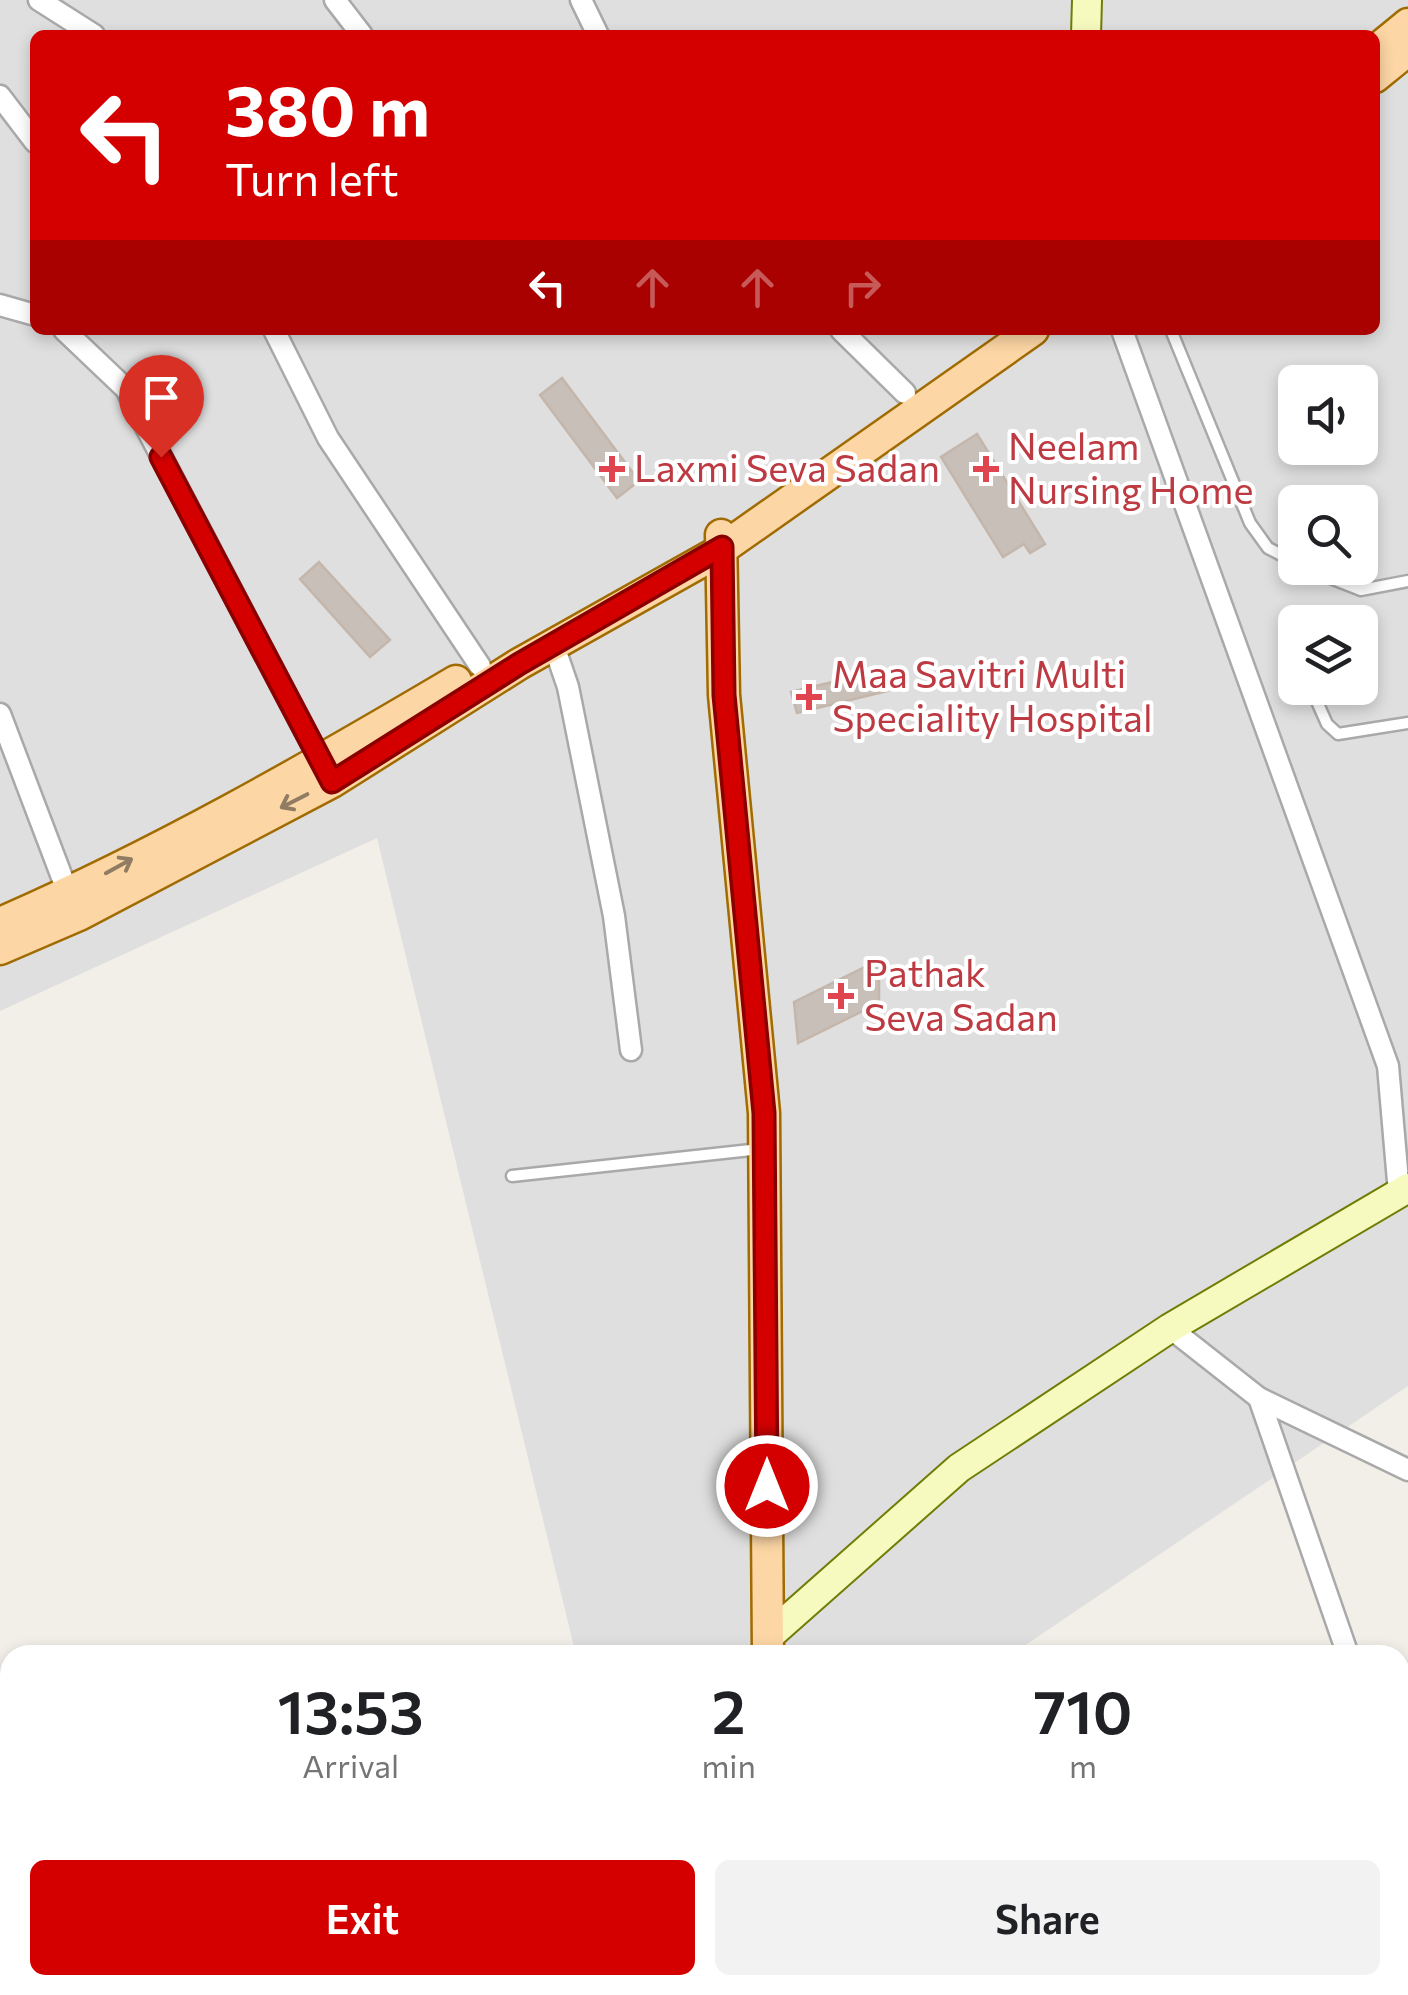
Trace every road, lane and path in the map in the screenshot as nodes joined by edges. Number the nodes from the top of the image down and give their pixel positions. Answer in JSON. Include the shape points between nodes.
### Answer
{"nodes":[{"id":1,"x":38,"y":0,"type":"edge"},
{"id":2,"x":335,"y":0,"type":"edge"},
{"id":3,"x":581,"y":0,"type":"edge"},
{"id":4,"x":1087,"y":0,"type":"edge"},
{"id":5,"x":1408,"y":24,"type":"edge"},
{"id":6,"x":86,"y":30,"type":"edge"},
{"id":7,"x":358,"y":30,"type":"edge"},
{"id":8,"x":596,"y":30,"type":"edge"},
{"id":9,"x":1086,"y":30,"type":"edge"},
{"id":10,"x":1380,"y":47,"type":"edge"},
{"id":11,"x":1408,"y":50,"type":"edge"},
{"id":12,"x":1380,"y":73,"type":"edge"},
{"id":13,"x":0,"y":96,"type":"edge"},
{"id":14,"x":30,"y":135,"type":"edge"},
{"id":15,"x":0,"y":305,"type":"edge"},
{"id":16,"x":30,"y":314,"type":"edge"},
{"id":17,"x":69,"y":335,"type":"edge"},
{"id":18,"x":276,"y":335,"type":"edge"},
{"id":19,"x":846,"y":335,"type":"edge"},
{"id":20,"x":990,"y":335,"type":"edge"},
{"id":21,"x":1025,"y":335,"type":"edge"},
{"id":22,"x":1124,"y":335,"type":"edge"},
{"id":23,"x":1173,"y":335,"type":"edge"},
{"id":24,"x":905,"y":392,"type":"junction"},
{"id":25,"x":722,"y":537,"type":"junction"},
{"id":26,"x":1278,"y":553,"type":"edge"},
{"id":27,"x":1408,"y":581,"type":"edge"},
{"id":28,"x":1348,"y":585,"type":"edge"},
{"id":29,"x":554,"y":646,"type":"junction"},
{"id":30,"x":480,"y":666,"type":"junction"},
{"id":31,"x":1318,"y":705,"type":"edge"},
{"id":32,"x":0,"y":714,"type":"edge"},
{"id":33,"x":413,"y":719,"type":"junction"},
{"id":34,"x":1408,"y":722,"type":"edge"},
{"id":35,"x":326,"y":771,"type":"junction"},
{"id":36,"x":68,"y":894,"type":"junction"},
{"id":37,"x":0,"y":923,"type":"edge"},
{"id":38,"x":0,"y":949,"type":"edge"},
{"id":39,"x":631,"y":1050,"type":"dead end"},
{"id":40,"x":764,"y":1149,"type":"junction"},
{"id":41,"x":512,"y":1176,"type":"dead end"},
{"id":42,"x":1404,"y":1191,"type":"edge"},
{"id":43,"x":1170,"y":1328,"type":"junction"},
{"id":44,"x":1258,"y":1398,"type":"junction"},
{"id":45,"x":1408,"y":1470,"type":"edge"},
{"id":46,"x":768,"y":1645,"type":"edge"},
{"id":47,"x":769,"y":1645,"type":"edge"},
{"id":48,"x":1344,"y":1645,"type":"edge"}],
"edges":[{"from":1,"to":6,"type":"street"},
{"from":2,"to":7,"type":"street"},
{"from":3,"to":8,"type":"street"},
{"from":4,"to":9,"type":"street"},
{"from":5,"to":10,"type":"main road"},
{"from":11,"to":12,"type":"main road"},
{"from":13,"to":14,"type":"street"},
{"from":15,"to":16,"type":"street"},
{"from":17,"to":35,"type":"street","via":[[126,390]]},
{"from":18,"to":30,"type":"street","via":[[328,438]]},
{"from":19,"to":24,"type":"street"},
{"from":20,"to":24,"type":"main road"},
{"from":21,"to":25,"type":"main road"},
{"from":22,"to":42,"type":"street","via":[[1388,1066]]},
{"from":23,"to":26,"type":"lane","via":[[1250,523]]},
{"from":24,"to":25,"type":"main road"},
{"from":25,"to":29,"type":"main road"},
{"from":25,"to":30,"type":"main road"},
{"from":25,"to":40,"type":"main road","via":[[724,695]]},
{"from":27,"to":28,"type":"lane","via":[[1361,590]]},
{"from":29,"to":33,"type":"main road"},
{"from":29,"to":39,"type":"street","via":[[614,916]]},
{"from":30,"to":33,"type":"main road"},
{"from":31,"to":34,"type":"lane","via":[[1338,734]]},
{"from":32,"to":36,"type":"street"},
{"from":33,"to":35,"type":"main road"},
{"from":36,"to":35,"type":"main road","one_way":true},
{"from":35,"to":38,"type":"main road","one_way":true,"via":[[78,914]]},
{"from":36,"to":37,"type":"main road"},
{"from":40,"to":41,"type":"lane"},
{"from":40,"to":46,"type":"main road"},
{"from":42,"to":43,"type":"street"},
{"from":43,"to":44,"type":"street"},
{"from":43,"to":47,"type":"street","via":[[958,1468]]},
{"from":44,"to":45,"type":"street"},
{"from":44,"to":48,"type":"street"}]}
